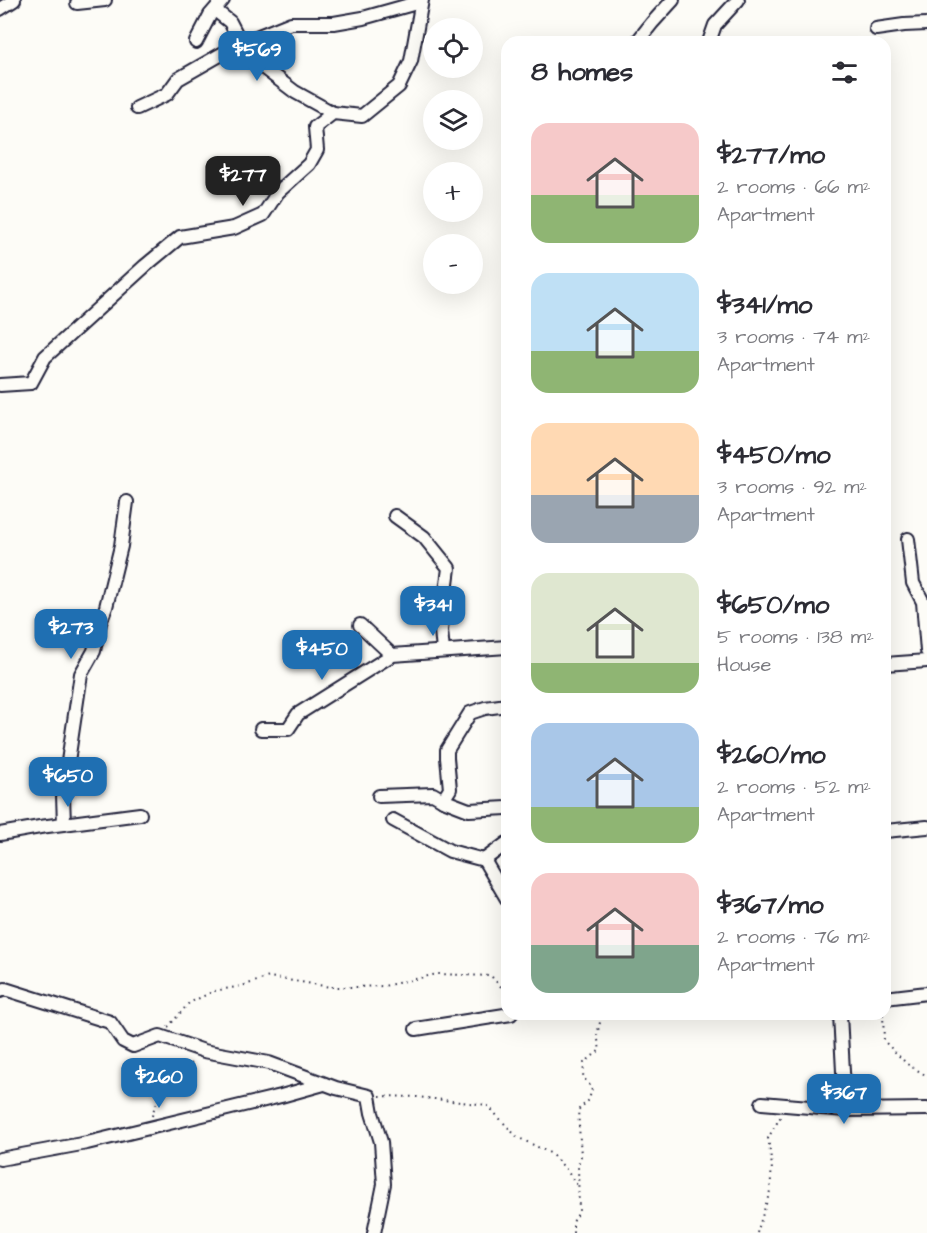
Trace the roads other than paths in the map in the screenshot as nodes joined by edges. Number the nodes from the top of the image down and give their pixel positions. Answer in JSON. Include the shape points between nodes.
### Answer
{"nodes":[{"id":1,"x":14,"y":0,"type":"edge"},
{"id":2,"x":105,"y":0,"type":"edge"},
{"id":3,"x":673,"y":0,"type":"edge"},
{"id":4,"x":738,"y":0,"type":"edge"},
{"id":5,"x":421,"y":1,"type":"edge"},
{"id":6,"x":77,"y":3,"type":"dead end"},
{"id":7,"x":219,"y":5,"type":"edge"},
{"id":8,"x":0,"y":9,"type":"edge"},
{"id":9,"x":927,"y":24,"type":"edge"},
{"id":10,"x":876,"y":29,"type":"dead end"},
{"id":11,"x":642,"y":36,"type":"edge"},
{"id":12,"x":711,"y":36,"type":"edge"},
{"id":13,"x":195,"y":42,"type":"dead end"},
{"id":14,"x":241,"y":43,"type":"junction"},
{"id":15,"x":137,"y":108,"type":"dead end"},
{"id":16,"x":333,"y":113,"type":"junction"},
{"id":17,"x":0,"y":385,"type":"edge"},
{"id":18,"x":127,"y":502,"type":"dead end"},
{"id":19,"x":395,"y":516,"type":"dead end"},
{"id":20,"x":908,"y":539,"type":"dead end"},
{"id":21,"x":360,"y":625,"type":"dead end"},
{"id":22,"x":501,"y":647,"type":"edge"},
{"id":23,"x":443,"y":651,"type":"junction"},
{"id":24,"x":927,"y":651,"type":"edge"},
{"id":25,"x":392,"y":655,"type":"junction"},
{"id":26,"x":927,"y":661,"type":"edge"},
{"id":27,"x":891,"y":664,"type":"edge"},
{"id":28,"x":501,"y":706,"type":"edge"},
{"id":29,"x":261,"y":729,"type":"dead end"},
{"id":30,"x":379,"y":796,"type":"dead end"},
{"id":31,"x":443,"y":800,"type":"junction"},
{"id":32,"x":501,"y":808,"type":"edge"},
{"id":33,"x":141,"y":814,"type":"dead end"},
{"id":34,"x":393,"y":820,"type":"dead end"},
{"id":35,"x":64,"y":824,"type":"junction"},
{"id":36,"x":927,"y":827,"type":"edge"},
{"id":37,"x":891,"y":830,"type":"edge"},
{"id":38,"x":0,"y":834,"type":"edge"},
{"id":39,"x":501,"y":847,"type":"edge"},
{"id":40,"x":484,"y":860,"type":"junction"},
{"id":41,"x":501,"y":889,"type":"edge"},
{"id":42,"x":0,"y":991,"type":"edge"},
{"id":43,"x":927,"y":993,"type":"edge"},
{"id":44,"x":891,"y":997,"type":"edge"},
{"id":45,"x":501,"y":1016,"type":"edge"},
{"id":46,"x":840,"y":1020,"type":"edge"},
{"id":47,"x":416,"y":1029,"type":"dead end"},
{"id":48,"x":324,"y":1084,"type":"junction"},
{"id":49,"x":762,"y":1103,"type":"dead end"},
{"id":50,"x":927,"y":1109,"type":"edge"},
{"id":51,"x":845,"y":1110,"type":"junction"},
{"id":52,"x":0,"y":1159,"type":"edge"},
{"id":53,"x":374,"y":1233,"type":"edge"}],
"edges":[{"from":1,"to":8,"type":"street"},
{"from":2,"to":6,"type":"street"},
{"from":3,"to":11,"type":"street"},
{"from":4,"to":12,"type":"street","via":[[715,25]]},
{"from":5,"to":14,"type":"street","via":[[363,18],[291,24]]},
{"from":5,"to":16,"type":"street","via":[[411,61],[399,86],[362,116]]},
{"from":7,"to":13,"type":"street"},
{"from":7,"to":14,"type":"street"},
{"from":9,"to":10,"type":"street"},
{"from":14,"to":15,"type":"street","via":[[178,80],[167,94]]},
{"from":14,"to":16,"type":"street","via":[[253,60],[295,92]]},
{"from":16,"to":17,"type":"street","via":[[315,127],[317,150],[309,164],[278,192],[262,215],[234,228],[180,237],[45,357],[31,383]]},
{"from":18,"to":35,"type":"street","via":[[106,607],[94,651],[81,674],[63,795]]},
{"from":19,"to":23,"type":"street","via":[[424,537],[449,568],[441,630]]},
{"from":20,"to":24,"type":"street","via":[[913,583],[923,602]]},
{"from":21,"to":25,"type":"street"},
{"from":22,"to":23,"type":"street"},
{"from":23,"to":25,"type":"street"},
{"from":25,"to":29,"type":"street","via":[[298,714],[288,729]]},
{"from":26,"to":27,"type":"street"},
{"from":28,"to":31,"type":"street","via":[[470,713],[447,750],[450,789]]},
{"from":30,"to":31,"type":"street","via":[[433,794]]},
{"from":31,"to":32,"type":"street","via":[[469,810]]},
{"from":33,"to":35,"type":"street"},
{"from":34,"to":40,"type":"street","via":[[450,851]]},
{"from":35,"to":38,"type":"street"},
{"from":36,"to":37,"type":"street"},
{"from":39,"to":40,"type":"street"},
{"from":40,"to":41,"type":"street"},
{"from":42,"to":48,"type":"street","via":[[5,989],[110,1022],[123,1041],[133,1046],[160,1036],[204,1051],[269,1063]]},
{"from":43,"to":44,"type":"street"},
{"from":45,"to":47,"type":"street"},
{"from":46,"to":51,"type":"street"},
{"from":48,"to":52,"type":"street","via":[[87,1143]]},
{"from":48,"to":53,"type":"street","via":[[369,1096],[381,1142],[384,1184]]},
{"from":49,"to":51,"type":"street"},
{"from":50,"to":51,"type":"street"}]}
